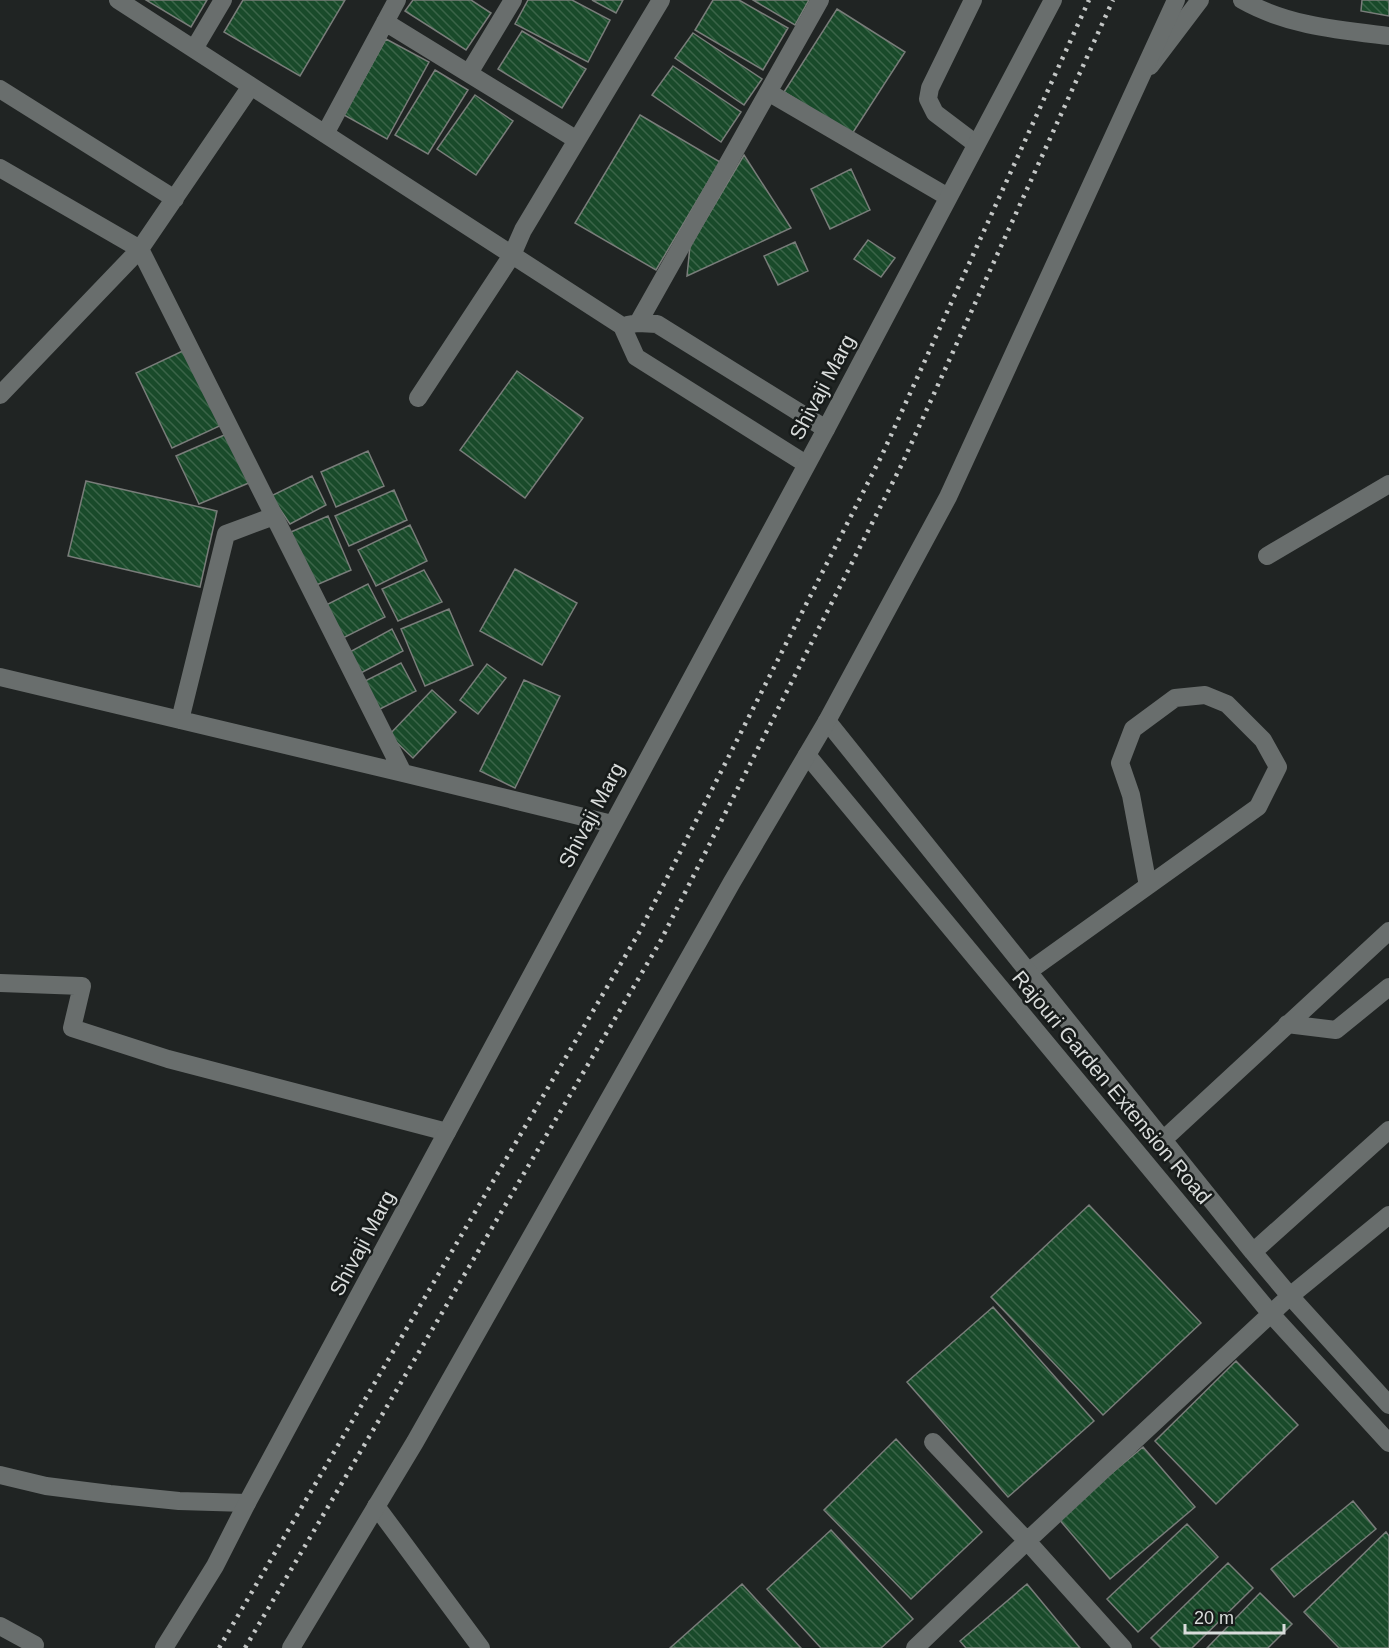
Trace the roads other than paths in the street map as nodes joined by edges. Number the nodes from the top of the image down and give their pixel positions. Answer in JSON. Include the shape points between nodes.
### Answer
{"nodes":[{"id":1,"x":118,"y":0,"type":"edge"},
{"id":2,"x":223,"y":0,"type":"edge"},
{"id":3,"x":397,"y":0,"type":"edge"},
{"id":4,"x":513,"y":0,"type":"edge"},
{"id":5,"x":661,"y":0,"type":"edge"},
{"id":6,"x":820,"y":0,"type":"edge"},
{"id":7,"x":973,"y":0,"type":"edge"},
{"id":8,"x":1053,"y":0,"type":"edge"},
{"id":9,"x":1176,"y":0,"type":"edge"},
{"id":10,"x":1200,"y":0,"type":"edge"},
{"id":11,"x":1242,"y":0,"type":"edge"},
{"id":12,"x":385,"y":22,"type":"junction"},
{"id":13,"x":1389,"y":36,"type":"edge"},
{"id":14,"x":194,"y":49,"type":"junction"},
{"id":15,"x":469,"y":73,"type":"junction"},
{"id":16,"x":1140,"y":80,"type":"junction"},
{"id":17,"x":251,"y":86,"type":"junction"},
{"id":18,"x":0,"y":89,"type":"edge"},
{"id":19,"x":768,"y":92,"type":"junction"},
{"id":20,"x":325,"y":134,"type":"junction"},
{"id":21,"x":577,"y":140,"type":"junction"},
{"id":22,"x":976,"y":144,"type":"junction"},
{"id":23,"x":0,"y":168,"type":"edge"},
{"id":24,"x":948,"y":197,"type":"junction"},
{"id":25,"x":175,"y":199,"type":"junction"},
{"id":26,"x":140,"y":249,"type":"junction"},
{"id":27,"x":512,"y":255,"type":"junction"},
{"id":28,"x":630,"y":325,"type":"junction"},
{"id":29,"x":0,"y":395,"type":"edge"},
{"id":30,"x":418,"y":398,"type":"dead end"},
{"id":31,"x":826,"y":429,"type":"junction"},
{"id":32,"x":806,"y":464,"type":"junction"},
{"id":33,"x":1389,"y":484,"type":"edge"},
{"id":34,"x":274,"y":516,"type":"junction"},
{"id":35,"x":1267,"y":556,"type":"dead end"},
{"id":36,"x":0,"y":677,"type":"edge"},
{"id":37,"x":180,"y":720,"type":"junction"},
{"id":38,"x":827,"y":721,"type":"junction"},
{"id":39,"x":807,"y":755,"type":"junction"},
{"id":40,"x":403,"y":772,"type":"junction"},
{"id":41,"x":612,"y":824,"type":"junction"},
{"id":42,"x":1148,"y":886,"type":"junction"},
{"id":43,"x":1389,"y":931,"type":"edge"},
{"id":44,"x":1029,"y":971,"type":"junction"},
{"id":45,"x":0,"y":983,"type":"edge"},
{"id":46,"x":1389,"y":987,"type":"edge"},
{"id":47,"x":1287,"y":1024,"type":"junction"},
{"id":48,"x":1389,"y":1130,"type":"edge"},
{"id":49,"x":447,"y":1132,"type":"junction"},
{"id":50,"x":1163,"y":1140,"type":"junction"},
{"id":51,"x":1389,"y":1215,"type":"edge"},
{"id":52,"x":1253,"y":1252,"type":"junction"},
{"id":53,"x":1290,"y":1296,"type":"junction"},
{"id":54,"x":1272,"y":1314,"type":"junction"},
{"id":55,"x":1389,"y":1405,"type":"edge"},
{"id":56,"x":933,"y":1442,"type":"dead end"},
{"id":57,"x":1389,"y":1443,"type":"edge"},
{"id":58,"x":0,"y":1475,"type":"edge"},
{"id":59,"x":247,"y":1503,"type":"junction"},
{"id":60,"x":376,"y":1506,"type":"junction"},
{"id":61,"x":1027,"y":1541,"type":"junction"},
{"id":62,"x":0,"y":1626,"type":"edge"},
{"id":63,"x":35,"y":1645,"type":"dead end"},
{"id":64,"x":164,"y":1648,"type":"edge"},
{"id":65,"x":291,"y":1648,"type":"edge"},
{"id":66,"x":481,"y":1648,"type":"edge"},
{"id":67,"x":915,"y":1648,"type":"edge"},
{"id":68,"x":1123,"y":1648,"type":"edge"}],
"edges":[{"from":1,"to":14,"type":"street"},
{"from":2,"to":14,"type":"street"},
{"from":3,"to":12,"type":"street"},
{"from":4,"to":15,"type":"street"},
{"from":5,"to":21,"type":"street"},
{"from":6,"to":19,"type":"street"},
{"from":7,"to":22,"type":"street","via":[[928,99],[935,113]]},
{"from":8,"to":22,"type":"street","name":"Shivaji Marg"},
{"from":9,"to":16,"type":"street"},
{"from":10,"to":16,"type":"street"},
{"from":11,"to":13,"type":"street","via":[[1312,26]]},
{"from":12,"to":15,"type":"street"},
{"from":12,"to":20,"type":"street"},
{"from":14,"to":17,"type":"street"},
{"from":15,"to":21,"type":"street"},
{"from":16,"to":38,"type":"street","via":[[948,497]]},
{"from":17,"to":20,"type":"street"},
{"from":17,"to":25,"type":"street"},
{"from":18,"to":25,"type":"street"},
{"from":19,"to":24,"type":"street"},
{"from":19,"to":28,"type":"street"},
{"from":20,"to":27,"type":"street"},
{"from":21,"to":27,"type":"street"},
{"from":22,"to":24,"type":"street","name":"Shivaji Marg"},
{"from":23,"to":26,"type":"street"},
{"from":24,"to":31,"type":"street","name":"Shivaji Marg"},
{"from":25,"to":26,"type":"street"},
{"from":26,"to":29,"type":"street"},
{"from":26,"to":34,"type":"street"},
{"from":27,"to":28,"type":"street"},
{"from":27,"to":30,"type":"street"},
{"from":28,"to":31,"type":"street","via":[[657,324]]},
{"from":28,"to":32,"type":"street","via":[[636,357]]},
{"from":31,"to":32,"type":"street","name":"Shivaji Marg"},
{"from":32,"to":41,"type":"street","name":"Shivaji Marg"},
{"from":33,"to":35,"type":"street"},
{"from":34,"to":37,"type":"street","via":[[226,534]]},
{"from":34,"to":40,"type":"street"},
{"from":36,"to":37,"type":"street"},
{"from":37,"to":40,"type":"street"},
{"from":38,"to":39,"type":"street"},
{"from":38,"to":44,"type":"street","name":"Rajouri Garden Extension Road"},
{"from":39,"to":54,"type":"street","name":"Rajouri Garden Extension Road"},
{"from":39,"to":60,"type":"street"},
{"from":40,"to":41,"type":"street"},
{"from":41,"to":49,"type":"street","name":"Shivaji Marg"},
{"from":42,"to":42,"type":"street","via":[[1258,807],[1278,767],[1263,740],[1227,704],[1205,695],[1175,698],[1132,729],[1120,763],[1131,795]]},
{"from":42,"to":44,"type":"street"},
{"from":43,"to":47,"type":"street"},
{"from":44,"to":50,"type":"street","name":"Rajouri Garden Extension Road"},
{"from":45,"to":49,"type":"street","via":[[82,986],[72,1028],[168,1059]]},
{"from":46,"to":47,"type":"street","via":[[1336,1030]]},
{"from":47,"to":50,"type":"street"},
{"from":48,"to":52,"type":"street"},
{"from":49,"to":59,"type":"street","name":"Shivaji Marg"},
{"from":50,"to":52,"type":"street","name":"Rajouri Garden Extension Road"},
{"from":51,"to":53,"type":"street"},
{"from":52,"to":53,"type":"street","name":"Rajouri Garden Extension Road"},
{"from":53,"to":54,"type":"street"},
{"from":53,"to":55,"type":"street","name":"Rajouri Garden Extension Road"},
{"from":54,"to":57,"type":"street","name":"Rajouri Garden Extension Road"},
{"from":54,"to":61,"type":"street"},
{"from":56,"to":61,"type":"street"},
{"from":58,"to":59,"type":"street","via":[[46,1486],[110,1494]]},
{"from":59,"to":64,"type":"street","name":"Shivaji Marg","via":[[215,1566]]},
{"from":60,"to":65,"type":"street"},
{"from":60,"to":66,"type":"street"},
{"from":61,"to":67,"type":"street"},
{"from":61,"to":68,"type":"street"},
{"from":62,"to":63,"type":"street"}]}
